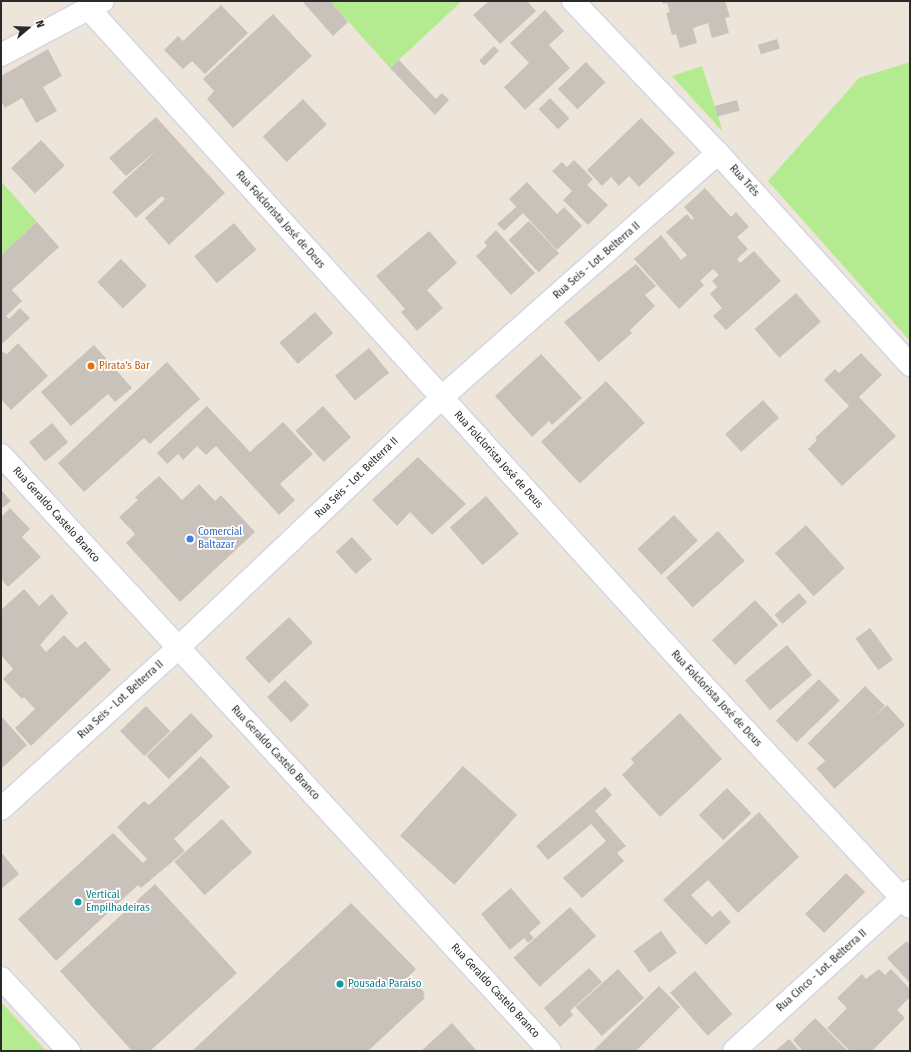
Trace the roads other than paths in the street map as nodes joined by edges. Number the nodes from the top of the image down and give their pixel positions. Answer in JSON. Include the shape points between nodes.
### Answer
{"nodes":[{"id":1,"x":573,"y":1,"type":"edge"},
{"id":2,"x":96,"y":5,"type":"edge"},
{"id":3,"x":1,"y":55,"type":"edge"},
{"id":4,"x":718,"y":153,"type":"junction"},
{"id":5,"x":910,"y":365,"type":"edge"},
{"id":6,"x":441,"y":398,"type":"junction"},
{"id":7,"x":1,"y":455,"type":"edge"},
{"id":8,"x":178,"y":648,"type":"junction"},
{"id":9,"x":1,"y":809,"type":"edge"},
{"id":10,"x":907,"y":899,"type":"edge"},
{"id":11,"x":1,"y":978,"type":"edge"},
{"id":12,"x":69,"y":1051,"type":"edge"},
{"id":13,"x":550,"y":1051,"type":"edge"},
{"id":14,"x":734,"y":1051,"type":"edge"}],
"edges":[{"from":1,"to":4,"type":"street","name":"Rua Três"},
{"from":2,"to":3,"type":"street"},
{"from":2,"to":6,"type":"street","name":"Rua Folclorista José de Deus"},
{"from":4,"to":5,"type":"street","name":"Rua Três"},
{"from":4,"to":6,"type":"street","name":"Rua Seis - Lot. Belterra II"},
{"from":6,"to":8,"type":"street","name":"Rua Seis - Lot. Belterra II"},
{"from":6,"to":10,"type":"street","name":"Rua Folclorista José de Deus"},
{"from":7,"to":8,"type":"street","name":"Rua Geraldo Castelo Branco"},
{"from":8,"to":9,"type":"street","name":"Rua Seis - Lot. Belterra II"},
{"from":8,"to":13,"type":"street","name":"Rua Geraldo Castelo Branco"},
{"from":10,"to":14,"type":"street","name":"Rua Cinco - Lot. Belterra II"},
{"from":11,"to":12,"type":"street"}]}
